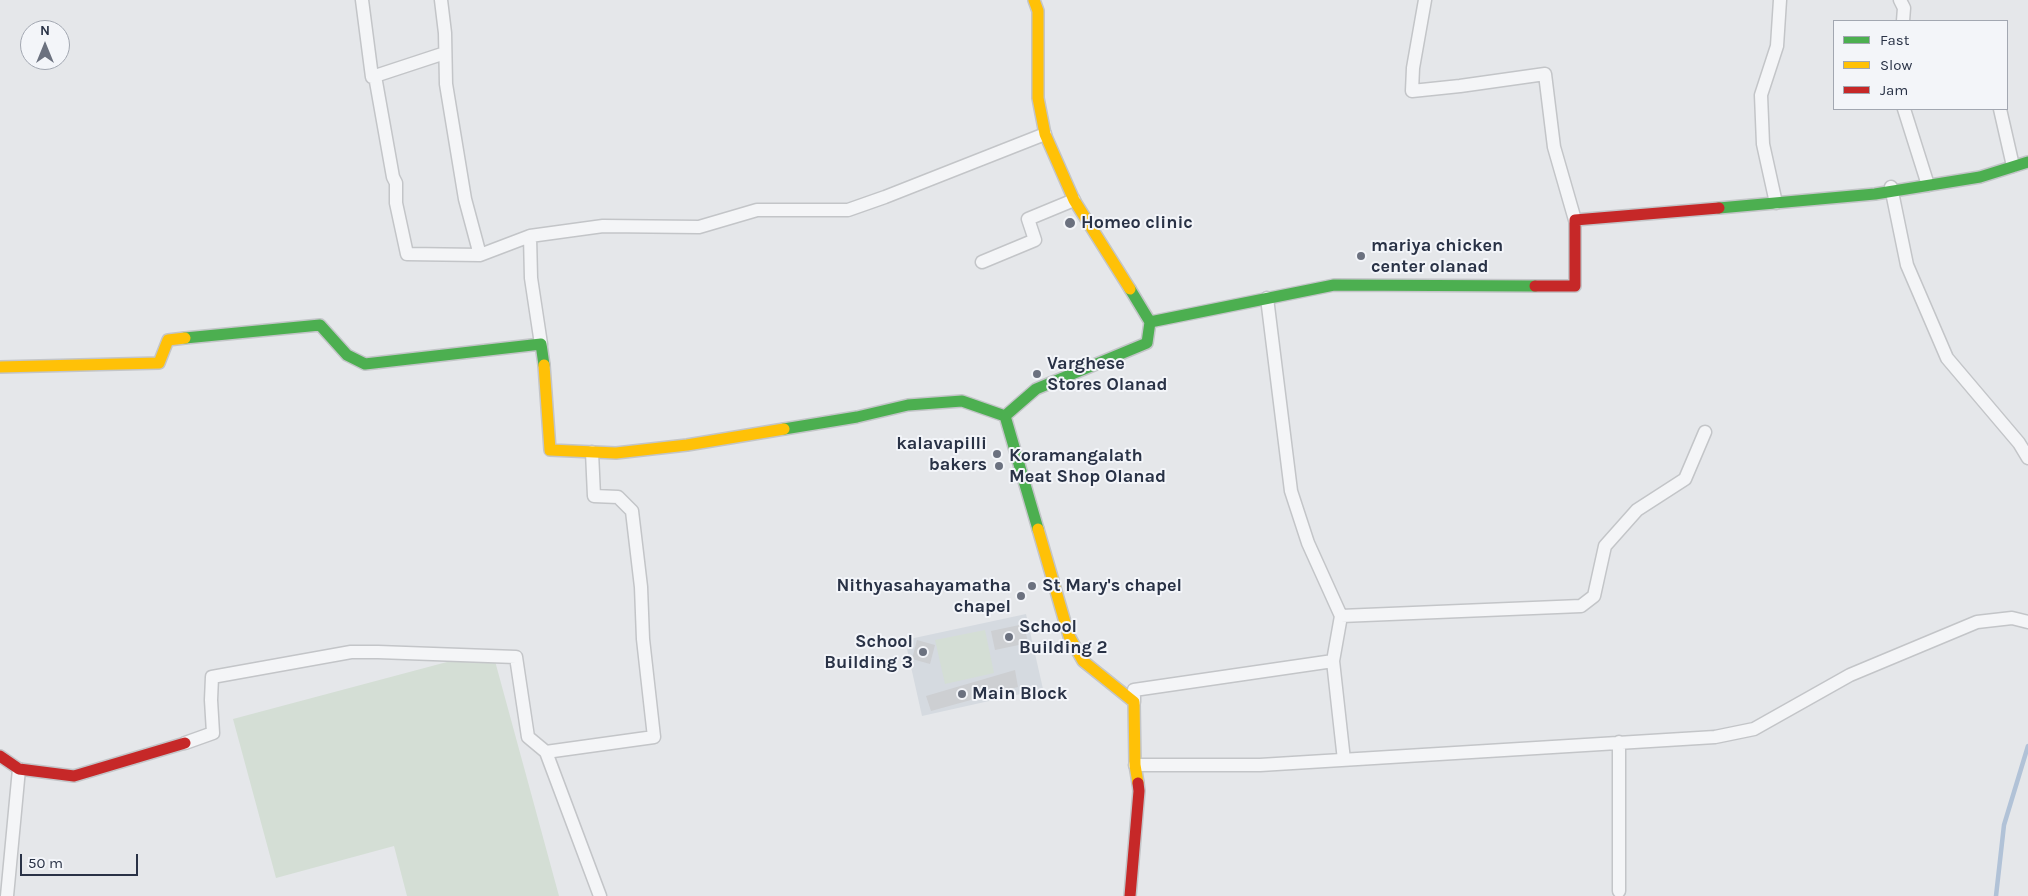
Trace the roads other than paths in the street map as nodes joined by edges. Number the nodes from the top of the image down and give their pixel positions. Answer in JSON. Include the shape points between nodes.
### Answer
{"nodes":[{"id":1,"x":362,"y":0,"type":"edge"},
{"id":2,"x":441,"y":0,"type":"edge"},
{"id":3,"x":1034,"y":0,"type":"edge"},
{"id":4,"x":1426,"y":0,"type":"edge"},
{"id":5,"x":1780,"y":0,"type":"edge"},
{"id":6,"x":1900,"y":0,"type":"edge"},
{"id":7,"x":1904,"y":20,"type":"edge"},
{"id":8,"x":445,"y":53,"type":"junction"},
{"id":9,"x":375,"y":76,"type":"junction"},
{"id":10,"x":1904,"y":110,"type":"edge"},
{"id":11,"x":2000,"y":110,"type":"edge"},
{"id":12,"x":1045,"y":134,"type":"junction"},
{"id":13,"x":2028,"y":162,"type":"edge"},
{"id":14,"x":2013,"y":166,"type":"junction"},
{"id":15,"x":1928,"y":185,"type":"junction"},
{"id":16,"x":1892,"y":189,"type":"junction"},
{"id":17,"x":1074,"y":200,"type":"junction"},
{"id":18,"x":1776,"y":202,"type":"junction"},
{"id":19,"x":1574,"y":220,"type":"junction"},
{"id":20,"x":530,"y":236,"type":"junction"},
{"id":21,"x":480,"y":255,"type":"junction"},
{"id":22,"x":982,"y":262,"type":"dead end"},
{"id":23,"x":1267,"y":298,"type":"junction"},
{"id":24,"x":1150,"y":322,"type":"junction"},
{"id":25,"x":541,"y":344,"type":"junction"},
{"id":26,"x":0,"y":367,"type":"edge"},
{"id":27,"x":1005,"y":416,"type":"junction"},
{"id":28,"x":1705,"y":432,"type":"dead end"},
{"id":29,"x":592,"y":452,"type":"junction"},
{"id":30,"x":2028,"y":458,"type":"edge"},
{"id":31,"x":1341,"y":616,"type":"junction"},
{"id":32,"x":2028,"y":622,"type":"edge"},
{"id":33,"x":1333,"y":661,"type":"junction"},
{"id":34,"x":1134,"y":702,"type":"junction"},
{"id":35,"x":1619,"y":742,"type":"junction"},
{"id":36,"x":185,"y":743,"type":"joint"},
{"id":37,"x":546,"y":752,"type":"junction"},
{"id":38,"x":0,"y":756,"type":"edge"},
{"id":39,"x":1344,"y":760,"type":"junction"},
{"id":40,"x":1135,"y":765,"type":"junction"},
{"id":41,"x":20,"y":769,"type":"junction"},
{"id":42,"x":1619,"y":891,"type":"dead end"},
{"id":43,"x":8,"y":896,"type":"edge"},
{"id":44,"x":600,"y":896,"type":"edge"},
{"id":45,"x":1130,"y":896,"type":"edge"}],
"edges":[{"from":1,"to":9,"type":"street","via":[[372,77]]},
{"from":2,"to":8,"type":"street","via":[[446,33]]},
{"from":3,"to":12,"type":"street","via":[[1038,11],[1038,98]]},
{"from":4,"to":19,"type":"street","via":[[1413,68],[1412,91],[1545,74],[1554,147]]},
{"from":5,"to":18,"type":"street","via":[[1777,46],[1762,95],[1763,144]]},
{"from":6,"to":7,"type":"street"},
{"from":8,"to":9,"type":"street"},
{"from":8,"to":21,"type":"street","via":[[446,84],[466,199]]},
{"from":9,"to":21,"type":"street","via":[[396,183],[396,203],[408,254]]},
{"from":10,"to":15,"type":"street"},
{"from":11,"to":14,"type":"street"},
{"from":12,"to":17,"type":"street"},
{"from":12,"to":20,"type":"street","via":[[848,210],[757,210],[699,227],[603,226]]},
{"from":13,"to":14,"type":"street"},
{"from":14,"to":15,"type":"street","via":[[1980,177]]},
{"from":15,"to":16,"type":"street"},
{"from":16,"to":18,"type":"street"},
{"from":16,"to":30,"type":"street","via":[[1907,265],[1947,358]]},
{"from":17,"to":22,"type":"street","via":[[1028,219],[1035,240]]},
{"from":17,"to":24,"type":"street"},
{"from":18,"to":19,"type":"street"},
{"from":19,"to":23,"type":"street","via":[[1575,286],[1334,285]]},
{"from":20,"to":21,"type":"street"},
{"from":20,"to":25,"type":"street"},
{"from":23,"to":24,"type":"street"},
{"from":23,"to":31,"type":"street","via":[[1291,491],[1308,543]]},
{"from":24,"to":27,"type":"street","via":[[1147,343],[1036,389]]},
{"from":25,"to":26,"type":"street","via":[[365,364],[347,355],[320,325],[168,340],[159,364]]},
{"from":25,"to":29,"type":"street","via":[[550,450]]},
{"from":27,"to":29,"type":"street","via":[[962,401],[908,405],[857,417],[687,445],[616,453]]},
{"from":27,"to":34,"type":"street","via":[[1069,636],[1083,661]]},
{"from":28,"to":31,"type":"street","via":[[1685,479],[1637,510],[1605,546],[1594,596],[1581,606]]},
{"from":29,"to":37,"type":"street","via":[[594,496],[618,497],[632,511],[654,737]]},
{"from":31,"to":33,"type":"street"},
{"from":32,"to":35,"type":"street","via":[[2012,618],[1977,622],[1850,675],[1754,729],[1716,737]]},
{"from":33,"to":34,"type":"street","via":[[1134,690]]},
{"from":33,"to":39,"type":"street"},
{"from":34,"to":40,"type":"street"},
{"from":35,"to":39,"type":"street"},
{"from":35,"to":42,"type":"street"},
{"from":36,"to":37,"type":"street","via":[[213,733],[212,677],[344,653],[378,652],[516,656],[528,737]]},
{"from":36,"to":41,"type":"street","via":[[74,776]]},
{"from":37,"to":44,"type":"street"},
{"from":38,"to":41,"type":"street"},
{"from":39,"to":40,"type":"street","via":[[1260,765]]},
{"from":40,"to":45,"type":"street","via":[[1139,791]]},
{"from":41,"to":43,"type":"street"}]}
